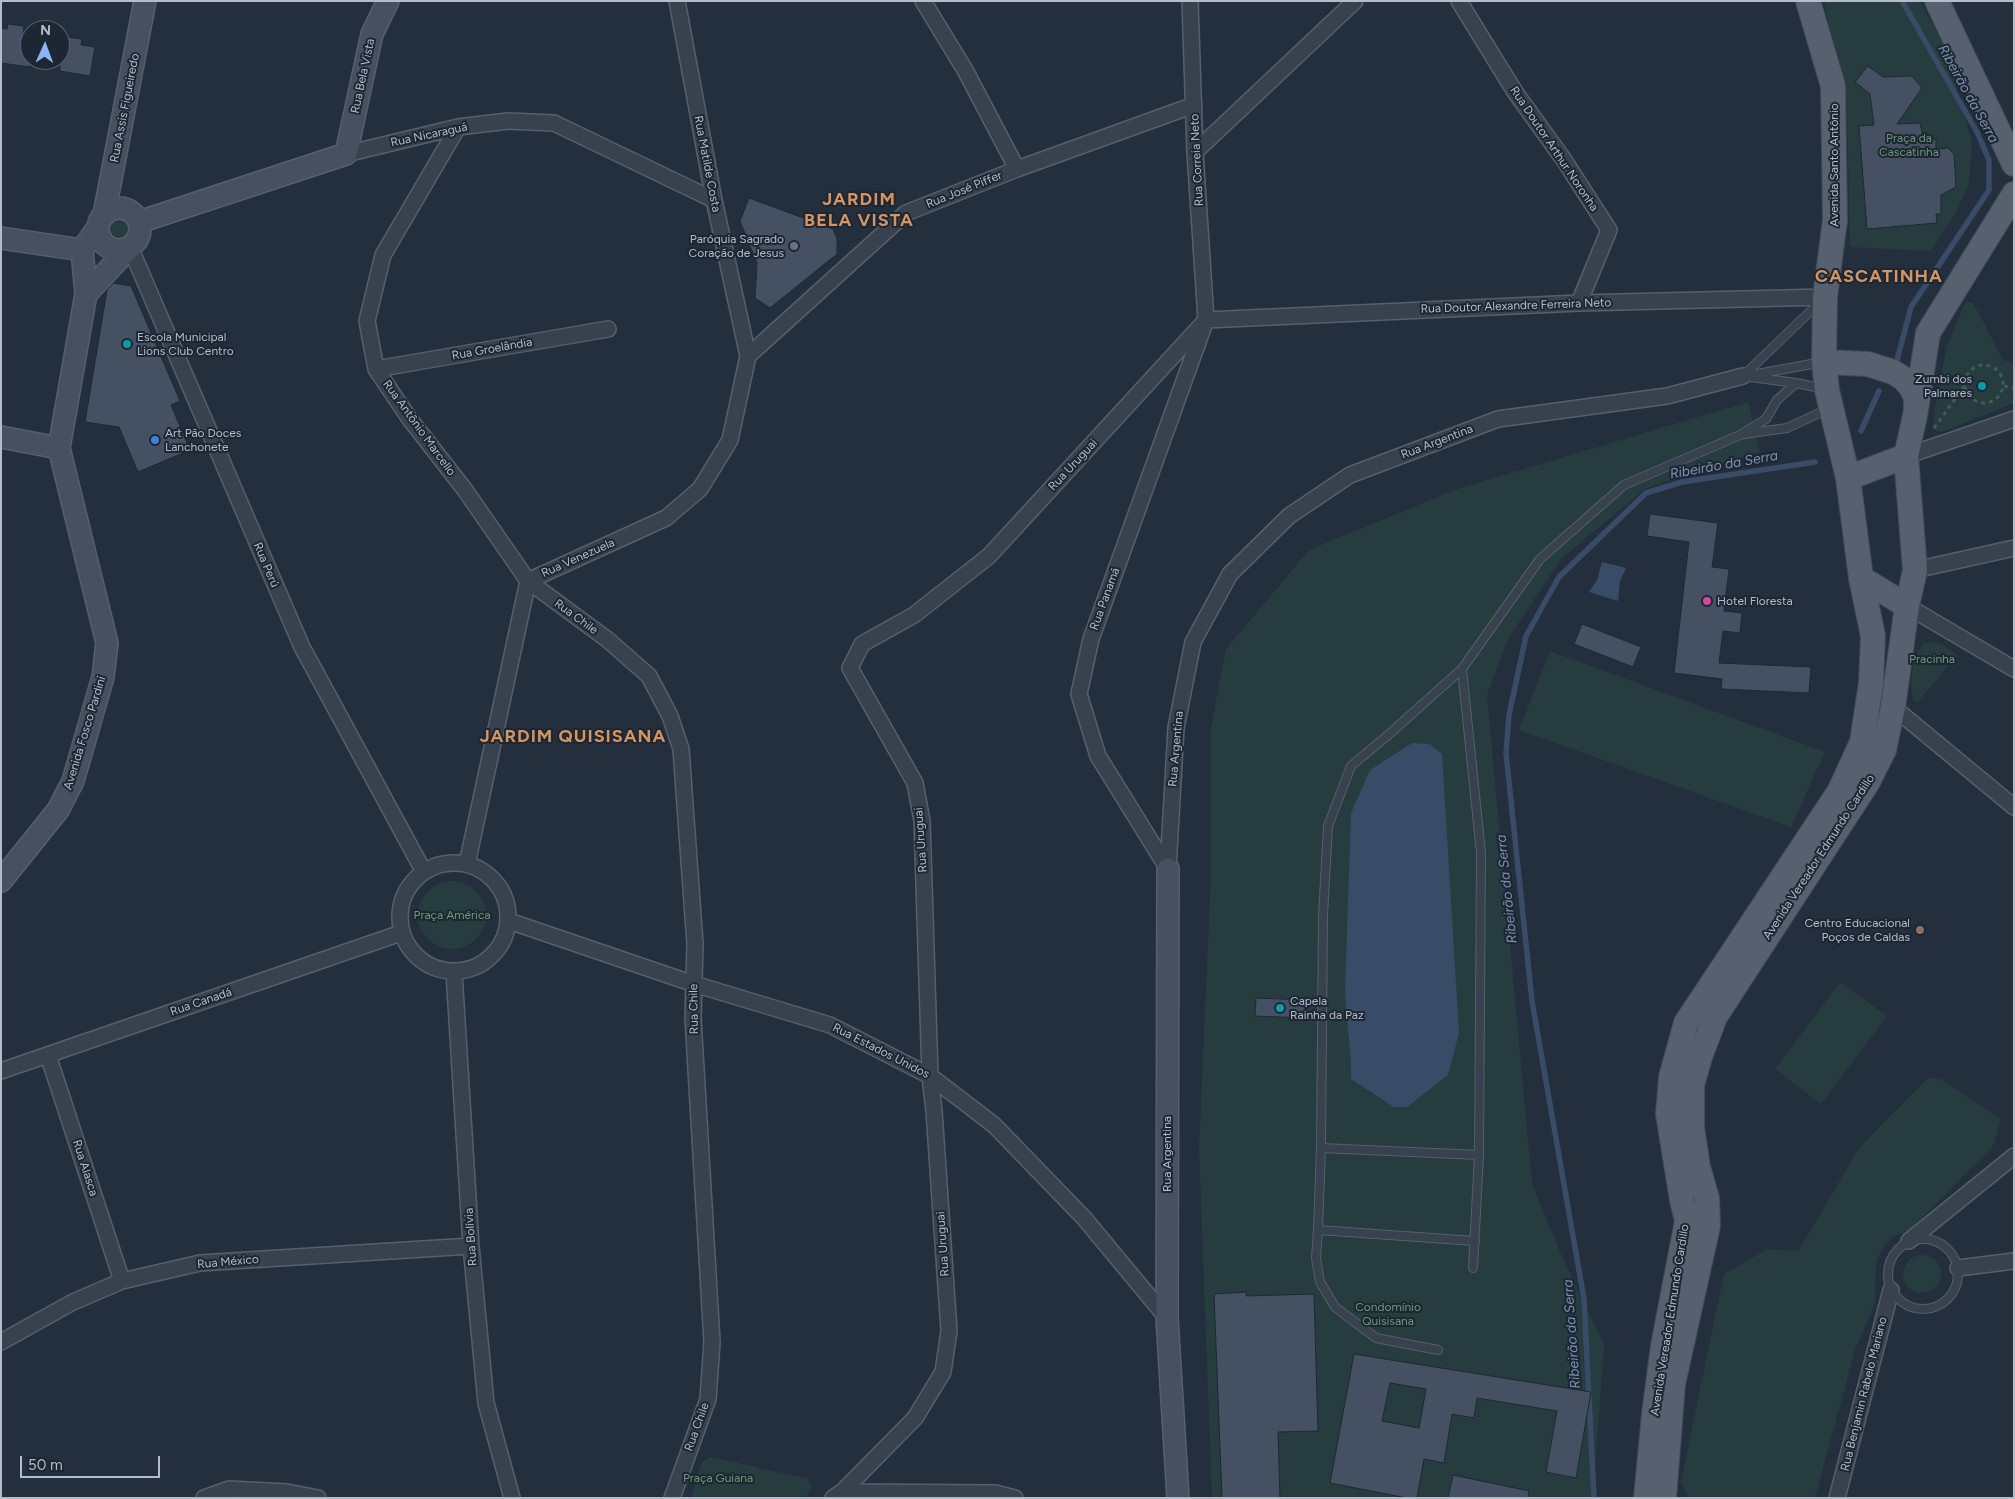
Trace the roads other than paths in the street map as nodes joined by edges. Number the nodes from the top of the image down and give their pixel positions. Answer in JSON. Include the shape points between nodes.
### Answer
{"nodes":[{"id":1,"x":145,"y":1,"type":"edge"},
{"id":2,"x":388,"y":1,"type":"edge"},
{"id":3,"x":677,"y":1,"type":"edge"},
{"id":4,"x":923,"y":1,"type":"edge"},
{"id":5,"x":1190,"y":1,"type":"edge"},
{"id":6,"x":1355,"y":1,"type":"edge"},
{"id":7,"x":1459,"y":1,"type":"edge"},
{"id":8,"x":1808,"y":1,"type":"edge"},
{"id":9,"x":1937,"y":1,"type":"edge"},
{"id":10,"x":1194,"y":105,"type":"junction"},
{"id":11,"x":458,"y":127,"type":"junction"},
{"id":12,"x":1196,"y":152,"type":"junction"},
{"id":13,"x":346,"y":154,"type":"junction"},
{"id":14,"x":2014,"y":164,"type":"edge"},
{"id":15,"x":1017,"y":168,"type":"junction"},
{"id":16,"x":2014,"y":194,"type":"edge"},
{"id":17,"x":714,"y":200,"type":"junction"},
{"id":18,"x":101,"y":221,"type":"junction"},
{"id":19,"x":139,"y":222,"type":"junction"},
{"id":20,"x":1,"y":238,"type":"edge"},
{"id":21,"x":130,"y":247,"type":"junction"},
{"id":22,"x":82,"y":250,"type":"junction"},
{"id":23,"x":86,"y":294,"type":"junction"},
{"id":24,"x":1825,"y":297,"type":"junction"},
{"id":25,"x":1579,"y":303,"type":"junction"},
{"id":26,"x":1206,"y":320,"type":"junction"},
{"id":27,"x":608,"y":329,"type":"dead end"},
{"id":28,"x":748,"y":356,"type":"junction"},
{"id":29,"x":1824,"y":362,"type":"junction"},
{"id":30,"x":376,"y":369,"type":"junction"},
{"id":31,"x":1743,"y":376,"type":"junction"},
{"id":32,"x":1796,"y":383,"type":"junction"},
{"id":33,"x":1830,"y":398,"type":"junction"},
{"id":34,"x":2014,"y":419,"type":"edge"},
{"id":35,"x":1924,"y":423,"type":"junction"},
{"id":36,"x":1740,"y":435,"type":"junction"},
{"id":37,"x":1,"y":437,"type":"edge"},
{"id":38,"x":59,"y":448,"type":"junction"},
{"id":39,"x":1906,"y":456,"type":"junction"},
{"id":40,"x":1848,"y":478,"type":"junction"},
{"id":41,"x":2014,"y":548,"type":"edge"},
{"id":42,"x":1915,"y":570,"type":"junction"},
{"id":43,"x":1861,"y":578,"type":"junction"},
{"id":44,"x":528,"y":581,"type":"junction"},
{"id":45,"x":1908,"y":606,"type":"junction"},
{"id":46,"x":1462,"y":669,"type":"junction"},
{"id":47,"x":2014,"y":669,"type":"edge"},
{"id":48,"x":1894,"y":707,"type":"junction"},
{"id":49,"x":2014,"y":807,"type":"edge"},
{"id":50,"x":467,"y":864,"type":"junction"},
{"id":51,"x":1168,"y":869,"type":"junction"},
{"id":52,"x":424,"y":872,"type":"junction"},
{"id":53,"x":1,"y":881,"type":"edge"},
{"id":54,"x":509,"y":921,"type":"junction"},
{"id":55,"x":401,"y":932,"type":"junction"},
{"id":56,"x":454,"y":972,"type":"junction"},
{"id":57,"x":694,"y":984,"type":"junction"},
{"id":58,"x":48,"y":1055,"type":"junction"},
{"id":59,"x":1,"y":1071,"type":"edge"},
{"id":60,"x":930,"y":1076,"type":"junction"},
{"id":61,"x":1321,"y":1148,"type":"junction"},
{"id":62,"x":1479,"y":1154,"type":"junction"},
{"id":63,"x":2014,"y":1156,"type":"edge"},
{"id":64,"x":1318,"y":1230,"type":"junction"},
{"id":65,"x":1475,"y":1241,"type":"junction"},
{"id":66,"x":1909,"y":1241,"type":"junction"},
{"id":67,"x":471,"y":1246,"type":"junction"},
{"id":68,"x":2014,"y":1261,"type":"edge"},
{"id":69,"x":1474,"y":1268,"type":"dead end"},
{"id":70,"x":1958,"y":1268,"type":"junction"},
{"id":71,"x":122,"y":1281,"type":"junction"},
{"id":72,"x":1891,"y":1290,"type":"junction"},
{"id":73,"x":1167,"y":1318,"type":"junction"},
{"id":74,"x":1,"y":1342,"type":"edge"},
{"id":75,"x":1438,"y":1350,"type":"dead end"},
{"id":76,"x":837,"y":1495,"type":"edge"},
{"id":77,"x":204,"y":1498,"type":"edge"},
{"id":78,"x":318,"y":1498,"type":"edge"},
{"id":79,"x":512,"y":1498,"type":"edge"},
{"id":80,"x":672,"y":1498,"type":"edge"},
{"id":81,"x":1015,"y":1498,"type":"edge"},
{"id":82,"x":1178,"y":1498,"type":"edge"},
{"id":83,"x":1646,"y":1498,"type":"edge"},
{"id":84,"x":1664,"y":1498,"type":"edge"},
{"id":85,"x":1837,"y":1498,"type":"edge"}],
"edges":[{"from":1,"to":18,"type":"street","name":"Rua Assis Figueiredo"},
{"from":2,"to":13,"type":"street","name":"Rua Bela Vista","via":[[372,34]]},
{"from":3,"to":17,"type":"street","name":"Rua Matilde Costa"},
{"from":4,"to":15,"type":"street","via":[[965,70]]},
{"from":5,"to":10,"type":"street","name":"Rua Correia Neto"},
{"from":6,"to":12,"type":"street"},
{"from":7,"to":25,"type":"street","name":"Rua Doutor Arthur Noronha","via":[[1515,92],[1609,230]]},
{"from":8,"to":24,"type":"main road","name":"Avenida Santo Antônio","via":[[1834,86],[1835,220]]},
{"from":9,"to":14,"type":"main road"},
{"from":10,"to":12,"type":"street","name":"Rua Correia Neto"},
{"from":10,"to":15,"type":"street","name":"Rua José Piffer"},
{"from":11,"to":13,"type":"street","name":"Rua Nicaraguá"},
{"from":11,"to":17,"type":"street","name":"Rua Nicaraguá","via":[[508,121],[554,123]]},
{"from":11,"to":30,"type":"street","name":"Rua Antônio Marcello","via":[[383,255],[367,321]]},
{"from":12,"to":26,"type":"street","name":"Rua Correia Neto"},
{"from":13,"to":19,"type":"street","name":"Rua Nicaraguá"},
{"from":15,"to":28,"type":"street","name":"Rua José Piffer","via":[[906,213]]},
{"from":16,"to":35,"type":"main road","name":"Avenida Vereador Edmundo Cardillo","via":[[1928,333]]},
{"from":17,"to":28,"type":"street","name":"Rua Matilde Costa"},
{"from":18,"to":19,"type":"street","via":[[114,209],[126,210]]},
{"from":18,"to":21,"type":"street","via":[[98,234],[105,245],[118,250]]},
{"from":18,"to":22,"type":"street"},
{"from":19,"to":21,"type":"street","via":[[139,236]]},
{"from":20,"to":22,"type":"street"},
{"from":21,"to":23,"type":"street"},
{"from":21,"to":52,"type":"street","name":"Rua Perú","via":[[302,647]]},
{"from":22,"to":23,"type":"street"},
{"from":23,"to":38,"type":"street"},
{"from":24,"to":25,"type":"street","name":"Rua Doutor Alexandre Ferreira Neto"},
{"from":24,"to":29,"type":"main road","name":"Avenida Santo Antônio"},
{"from":24,"to":31,"type":"lane","name":"Rua Argentina"},
{"from":25,"to":26,"type":"street","name":"Rua Doutor Alexandre Ferreira Neto"},
{"from":26,"to":51,"type":"street","name":"Rua Panamá","via":[[1091,640],[1079,694],[1098,756]]},
{"from":26,"to":60,"type":"street","name":"Rua Uruguai","via":[[989,556],[914,615],[862,644],[850,668],[915,783],[922,821]]},
{"from":27,"to":30,"type":"street","name":"Rua Groelândia"},
{"from":28,"to":44,"type":"street","name":"Rua Venezuela","via":[[730,440],[700,489],[666,518]]},
{"from":29,"to":31,"type":"lane","name":"Rua Argentina"},
{"from":29,"to":33,"type":"main road","name":"Avenida Vereador Edmundo Cardillo"},
{"from":29,"to":35,"type":"main road","via":[[1868,364],[1893,372],[1904,379],[1916,397]]},
{"from":30,"to":44,"type":"street","name":"Rua Antônio Marcello"},
{"from":31,"to":32,"type":"lane","name":"Rua Argentina"},
{"from":31,"to":51,"type":"street","name":"Rua Argentina","via":[[1667,396],[1498,419],[1350,475],[1289,516],[1230,574],[1193,642],[1176,728]]},
{"from":32,"to":33,"type":"lane","name":"Rua Argentina"},
{"from":32,"to":36,"type":"lane","via":[[1777,400],[1766,419]]},
{"from":33,"to":36,"type":"lane","via":[[1787,428]]},
{"from":33,"to":40,"type":"main road","name":"Avenida Vereador Edmundo Cardillo"},
{"from":34,"to":39,"type":"street"},
{"from":35,"to":39,"type":"main road","name":"Avenida Vereador Edmundo Cardillo"},
{"from":36,"to":46,"type":"lane","via":[[1624,485],[1540,559]]},
{"from":37,"to":38,"type":"street"},
{"from":38,"to":53,"type":"street","name":"Avenida Fosco Pardini","via":[[107,643],[103,677],[73,781],[58,810]]},
{"from":39,"to":40,"type":"main road"},
{"from":39,"to":42,"type":"main road","name":"Avenida Vereador Edmundo Cardillo"},
{"from":40,"to":43,"type":"main road","name":"Avenida Vereador Edmundo Cardillo"},
{"from":41,"to":42,"type":"street"},
{"from":42,"to":45,"type":"main road","name":"Avenida Vereador Edmundo Cardillo"},
{"from":43,"to":45,"type":"main road"},
{"from":43,"to":83,"type":"main road","name":"Avenida Vereador Edmundo Cardillo","via":[[1873,636],[1871,683],[1862,742],[1829,809],[1686,1023],[1671,1077],[1668,1114],[1687,1221],[1662,1356]]},
{"from":44,"to":50,"type":"street","name":"Rua Venezuela"},
{"from":44,"to":57,"type":"street","name":"Rua Chile","via":[[608,640],[649,676],[670,716],[681,749],[695,944]]},
{"from":45,"to":47,"type":"street"},
{"from":45,"to":48,"type":"main road","name":"Avenida Vereador Edmundo Cardillo"},
{"from":46,"to":61,"type":"lane","via":[[1351,766],[1328,826],[1322,915]]},
{"from":46,"to":62,"type":"lane","via":[[1481,853]]},
{"from":48,"to":49,"type":"street"},
{"from":48,"to":84,"type":"main road","name":"Avenida Vereador Edmundo Cardillo","via":[[1884,750],[1868,782],[1715,1017],[1692,1085],[1692,1127],[1707,1198],[1708,1226],[1673,1384]]},
{"from":50,"to":52,"type":"street","via":[[452,862]]},
{"from":50,"to":54,"type":"street","via":[[494,879],[508,906]]},
{"from":51,"to":73,"type":"street","name":"Rua Argentina"},
{"from":52,"to":55,"type":"street","via":[[411,883],[403,898],[399,915]]},
{"from":54,"to":56,"type":"street","via":[[497,951],[478,966]]},
{"from":54,"to":57,"type":"street","name":"Rua Estados Unidos"},
{"from":55,"to":56,"type":"street","via":[[421,961],[437,969]]},
{"from":55,"to":58,"type":"street","name":"Rua Canadá"},
{"from":56,"to":67,"type":"street","name":"Rua Bolívia"},
{"from":57,"to":60,"type":"street","name":"Rua Estados Unidos","via":[[830,1025]]},
{"from":57,"to":80,"type":"street","name":"Rua Chile","via":[[693,1018],[712,1342],[708,1399]]},
{"from":58,"to":59,"type":"street","name":"Rua Canadá"},
{"from":58,"to":71,"type":"street","name":"Rua Alasca"},
{"from":60,"to":73,"type":"street","name":"Rua Estados Unidos","via":[[1001,1132],[1084,1218]]},
{"from":60,"to":76,"type":"street","name":"Rua Uruguai","via":[[949,1331],[943,1372],[915,1418]]},
{"from":61,"to":62,"type":"lane"},
{"from":61,"to":64,"type":"lane"},
{"from":62,"to":65,"type":"lane"},
{"from":63,"to":66,"type":"street"},
{"from":64,"to":65,"type":"lane"},
{"from":64,"to":75,"type":"lane","via":[[1316,1258],[1320,1282],[1335,1307],[1376,1338]]},
{"from":65,"to":69,"type":"lane"},
{"from":66,"to":70,"type":"lane","via":[[1920,1238],[1940,1243],[1952,1254]]},
{"from":66,"to":72,"type":"lane","via":[[1892,1256],[1887,1279]]},
{"from":67,"to":71,"type":"street","name":"Rua México","via":[[200,1263]]},
{"from":67,"to":79,"type":"street","name":"Rua Bolívia","via":[[486,1403]]},
{"from":68,"to":70,"type":"street"},
{"from":70,"to":72,"type":"lane","via":[[1955,1290],[1939,1306],[1917,1309],[1907,1306]]},
{"from":71,"to":74,"type":"street","name":"Rua México","via":[[73,1302]]},
{"from":72,"to":85,"type":"street","name":"Rua Benjamin Rabelo Mariano"},
{"from":73,"to":82,"type":"street","name":"Rua Argentina"},
{"from":76,"to":81,"type":"street","via":[[995,1494]]},
{"from":77,"to":78,"type":"street","via":[[228,1489],[287,1492]]}]}
